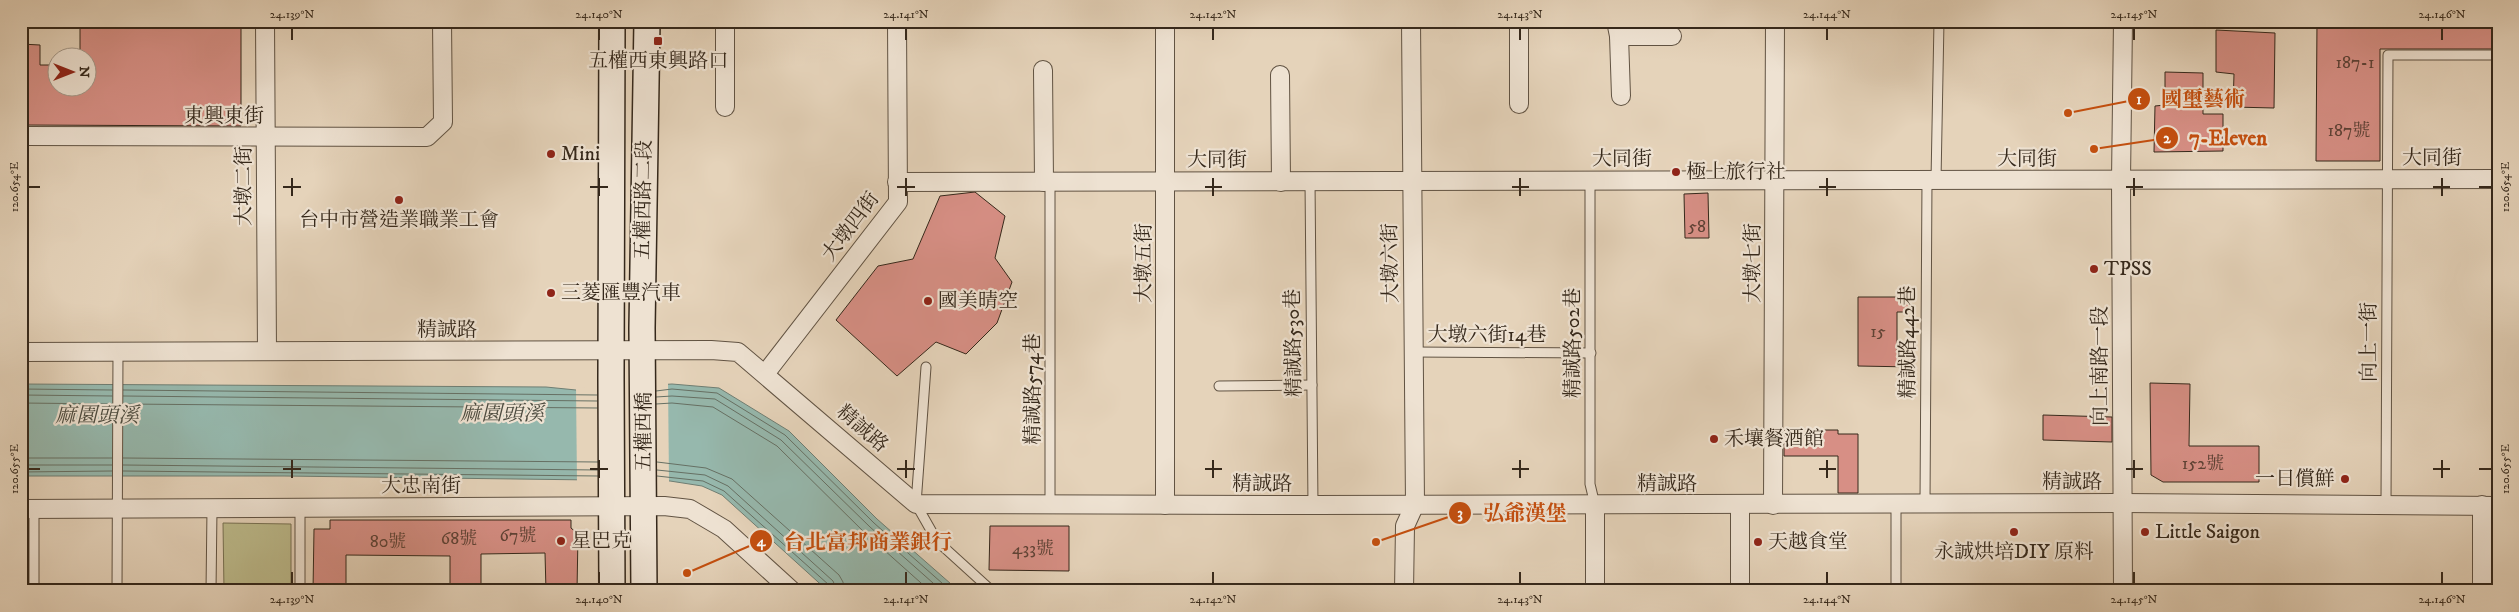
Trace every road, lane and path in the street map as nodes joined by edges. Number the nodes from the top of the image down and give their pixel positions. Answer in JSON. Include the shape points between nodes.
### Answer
{"nodes":[{"id":1,"x":265,"y":21,"type":"edge"},
{"id":2,"x":442,"y":21,"type":"edge"},
{"id":3,"x":612,"y":21,"type":"edge"},
{"id":4,"x":647,"y":21,"type":"edge"},
{"id":5,"x":725,"y":21,"type":"edge"},
{"id":6,"x":897,"y":21,"type":"edge"},
{"id":7,"x":1165,"y":21,"type":"edge"},
{"id":8,"x":1411,"y":21,"type":"edge"},
{"id":9,"x":1519,"y":21,"type":"edge"},
{"id":10,"x":1775,"y":21,"type":"edge"},
{"id":11,"x":1939,"y":21,"type":"edge"},
{"id":12,"x":2123,"y":21,"type":"edge"},
{"id":13,"x":1618,"y":29,"type":"edge"},
{"id":14,"x":1672,"y":36,"type":"dead end"},
{"id":15,"x":2498,"y":55,"type":"edge"},
{"id":16,"x":1043,"y":70,"type":"dead end"},
{"id":17,"x":1280,"y":75,"type":"dead end"},
{"id":18,"x":1621,"y":96,"type":"dead end"},
{"id":19,"x":1519,"y":104,"type":"dead end"},
{"id":20,"x":725,"y":107,"type":"dead end"},
{"id":21,"x":21,"y":136,"type":"edge"},
{"id":22,"x":265,"y":138,"type":"junction"},
{"id":23,"x":2386,"y":179,"type":"junction"},
{"id":24,"x":2498,"y":179,"type":"edge"},
{"id":25,"x":1774,"y":180,"type":"junction"},
{"id":26,"x":1931,"y":180,"type":"junction"},
{"id":27,"x":2121,"y":180,"type":"junction"},
{"id":28,"x":1310,"y":181,"type":"junction"},
{"id":29,"x":1411,"y":181,"type":"junction"},
{"id":30,"x":1590,"y":181,"type":"junction"},
{"id":31,"x":897,"y":182,"type":"junction"},
{"id":32,"x":1047,"y":182,"type":"junction"},
{"id":33,"x":1165,"y":182,"type":"junction"},
{"id":34,"x":1281,"y":182,"type":"junction"},
{"id":35,"x":118,"y":351,"type":"junction"},
{"id":36,"x":267,"y":351,"type":"junction"},
{"id":37,"x":610,"y":351,"type":"junction"},
{"id":38,"x":643,"y":351,"type":"junction"},
{"id":39,"x":21,"y":352,"type":"edge"},
{"id":40,"x":1414,"y":352,"type":"junction"},
{"id":41,"x":1591,"y":353,"type":"junction"},
{"id":42,"x":926,"y":367,"type":"dead end"},
{"id":43,"x":765,"y":374,"type":"junction"},
{"id":44,"x":610,"y":378,"type":"joint"},
{"id":45,"x":643,"y":378,"type":"joint"},
{"id":46,"x":1312,"y":385,"type":"junction"},
{"id":47,"x":1220,"y":386,"type":"dead end"},
{"id":48,"x":611,"y":496,"type":"junction"},
{"id":49,"x":644,"y":496,"type":"junction"},
{"id":50,"x":1925,"y":503,"type":"junction"},
{"id":51,"x":2122,"y":503,"type":"junction"},
{"id":52,"x":916,"y":504,"type":"junction"},
{"id":53,"x":1415,"y":504,"type":"junction"},
{"id":54,"x":1896,"y":504,"type":"junction"},
{"id":55,"x":1050,"y":505,"type":"junction"},
{"id":56,"x":1165,"y":505,"type":"junction"},
{"id":57,"x":1313,"y":505,"type":"junction"},
{"id":58,"x":1595,"y":505,"type":"junction"},
{"id":59,"x":1740,"y":505,"type":"junction"},
{"id":60,"x":1773,"y":505,"type":"junction"},
{"id":61,"x":2386,"y":505,"type":"junction"},
{"id":62,"x":2490,"y":505,"type":"edge"},
{"id":63,"x":27,"y":509,"type":"edge"},
{"id":64,"x":118,"y":509,"type":"junction"},
{"id":65,"x":212,"y":509,"type":"junction"},
{"id":66,"x":300,"y":509,"type":"junction"},
{"id":67,"x":34,"y":591,"type":"edge"},
{"id":68,"x":117,"y":591,"type":"edge"},
{"id":69,"x":212,"y":591,"type":"edge"},
{"id":70,"x":300,"y":591,"type":"edge"},
{"id":71,"x":612,"y":591,"type":"edge"},
{"id":72,"x":644,"y":591,"type":"edge"},
{"id":73,"x":792,"y":591,"type":"edge"},
{"id":74,"x":992,"y":591,"type":"edge"},
{"id":75,"x":1404,"y":591,"type":"edge"},
{"id":76,"x":1595,"y":591,"type":"edge"},
{"id":77,"x":1740,"y":591,"type":"edge"},
{"id":78,"x":1896,"y":591,"type":"edge"},
{"id":79,"x":2123,"y":591,"type":"edge"},
{"id":80,"x":2482,"y":591,"type":"edge"}],
"edges":[{"from":1,"to":22,"type":"street","name":"大墩二街"},
{"from":2,"to":22,"type":"street","name":"東興東街","via":[[443,122],[427,137]]},
{"from":3,"to":37,"type":"main road","name":"五權西路二段"},
{"from":4,"to":38,"type":"main road","name":"五權西路二段"},
{"from":5,"to":20,"type":"street"},
{"from":6,"to":31,"type":"street","name":"大墩四街"},
{"from":7,"to":33,"type":"street","name":"大墩五街"},
{"from":8,"to":29,"type":"street","name":"大墩六街"},
{"from":9,"to":19,"type":"street"},
{"from":10,"to":25,"type":"street","name":"大墩七街"},
{"from":11,"to":26,"type":"lane","name":"精誠路442巷"},
{"from":12,"to":27,"type":"street","name":"向上南路一段"},
{"from":13,"to":14,"type":"street"},
{"from":13,"to":18,"type":"street"},
{"from":15,"to":23,"type":"lane","name":"向上一街","via":[[2388,55]]},
{"from":16,"to":32,"type":"street"},
{"from":17,"to":34,"type":"street"},
{"from":21,"to":22,"type":"street","name":"東興東街"},
{"from":22,"to":36,"type":"street","name":"大墩二街"},
{"from":23,"to":24,"type":"street","name":"大同街"},
{"from":23,"to":27,"type":"street","name":"大同街"},
{"from":23,"to":61,"type":"lane","name":"向上一街"},
{"from":25,"to":26,"type":"street","name":"大同街"},
{"from":25,"to":30,"type":"street","name":"大同街"},
{"from":25,"to":60,"type":"street","name":"大墩七街"},
{"from":26,"to":27,"type":"street","name":"大同街"},
{"from":26,"to":50,"type":"lane","name":"精誠路442巷"},
{"from":27,"to":51,"type":"street","name":"向上南路一段"},
{"from":28,"to":29,"type":"street","name":"大同街"},
{"from":28,"to":34,"type":"street","name":"大同街"},
{"from":28,"to":46,"type":"lane","name":"精誠路530巷"},
{"from":29,"to":30,"type":"street","name":"大同街"},
{"from":29,"to":40,"type":"street","name":"大墩六街"},
{"from":30,"to":41,"type":"lane","name":"精誠路502巷"},
{"from":31,"to":32,"type":"street","name":"大同街"},
{"from":31,"to":43,"type":"street","name":"大墩四街","via":[[898,202]]},
{"from":32,"to":33,"type":"street","name":"大同街"},
{"from":32,"to":55,"type":"lane","name":"精誠路574巷"},
{"from":33,"to":34,"type":"street","name":"大同街"},
{"from":33,"to":56,"type":"street","name":"大墩五街"},
{"from":35,"to":36,"type":"street","name":"精誠路"},
{"from":35,"to":39,"type":"street","name":"精誠路"},
{"from":35,"to":64,"type":"lane"},
{"from":36,"to":37,"type":"street","name":"精誠路"},
{"from":37,"to":38,"type":"street","name":"精誠路"},
{"from":37,"to":44,"type":"main road","name":"五權西路二段"},
{"from":38,"to":43,"type":"street","name":"精誠路","via":[[738,352]]},
{"from":38,"to":45,"type":"main road","name":"五權西路二段"},
{"from":40,"to":41,"type":"lane","name":"大墩六街14巷"},
{"from":40,"to":53,"type":"street","name":"大墩六街"},
{"from":41,"to":58,"type":"lane","name":"精誠路502巷","via":[[1590,484]]},
{"from":42,"to":52,"type":"lane"},
{"from":43,"to":52,"type":"street","name":"精誠路"},
{"from":44,"to":48,"type":"main road","name":"五權西橋"},
{"from":45,"to":49,"type":"main road","name":"五權西橋"},
{"from":46,"to":47,"type":"lane"},
{"from":46,"to":57,"type":"lane","name":"精誠路530巷"},
{"from":48,"to":49,"type":"street","name":"大忠南街"},
{"from":48,"to":66,"type":"street","name":"大忠南街"},
{"from":48,"to":71,"type":"main road","name":"五權西橋"},
{"from":49,"to":72,"type":"main road","name":"五權西橋"},
{"from":49,"to":73,"type":"street","name":"大忠南街","via":[[690,509],[724,529]]},
{"from":50,"to":51,"type":"street","name":"精誠路"},
{"from":50,"to":54,"type":"street","name":"精誠路"},
{"from":51,"to":61,"type":"street","name":"精誠路"},
{"from":51,"to":79,"type":"street","name":"向上南路一段"},
{"from":52,"to":55,"type":"street","name":"精誠路"},
{"from":52,"to":74,"type":"lane","via":[[937,541]]},
{"from":53,"to":57,"type":"street","name":"精誠路"},
{"from":53,"to":58,"type":"street","name":"精誠路"},
{"from":53,"to":75,"type":"street","via":[[1405,526]]},
{"from":54,"to":60,"type":"street","name":"精誠路"},
{"from":54,"to":78,"type":"lane"},
{"from":55,"to":56,"type":"street","name":"精誠路"},
{"from":56,"to":57,"type":"street","name":"精誠路"},
{"from":58,"to":59,"type":"street","name":"精誠路"},
{"from":58,"to":76,"type":"street"},
{"from":59,"to":60,"type":"street","name":"精誠路"},
{"from":59,"to":77,"type":"street"},
{"from":61,"to":62,"type":"street","name":"精誠路"},
{"from":62,"to":80,"type":"street"},
{"from":63,"to":64,"type":"street","name":"大忠南街"},
{"from":63,"to":67,"type":"lane"},
{"from":64,"to":65,"type":"street","name":"大忠南街"},
{"from":64,"to":68,"type":"lane"},
{"from":65,"to":66,"type":"street","name":"大忠南街"},
{"from":65,"to":69,"type":"lane"},
{"from":66,"to":70,"type":"lane"}]}
